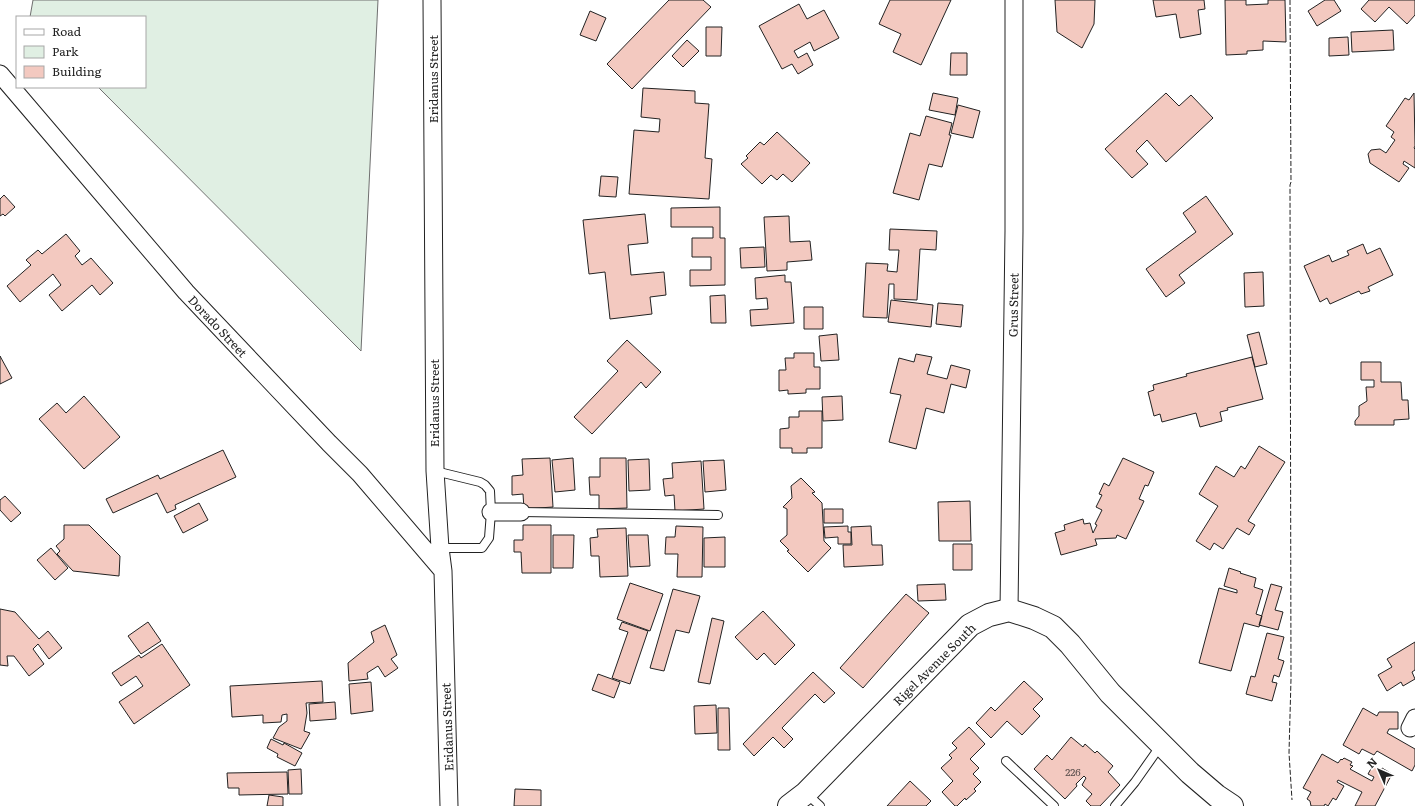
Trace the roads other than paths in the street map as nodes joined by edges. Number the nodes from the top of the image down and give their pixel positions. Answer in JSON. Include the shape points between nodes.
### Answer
{"nodes":[{"id":1,"x":432,"y":0,"type":"edge"},
{"id":2,"x":1014,"y":0,"type":"edge"},
{"id":3,"x":0,"y":74,"type":"edge"},
{"id":4,"x":435,"y":471,"type":"junction"},
{"id":5,"x":491,"y":512,"type":"junction"},
{"id":6,"x":521,"y":512,"type":"joint"},
{"id":7,"x":718,"y":515,"type":"dead end"},
{"id":8,"x":440,"y":548,"type":"junction"},
{"id":9,"x":443,"y":571,"type":"junction"},
{"id":10,"x":1009,"y":610,"type":"junction"},
{"id":11,"x":1162,"y":744,"type":"junction"},
{"id":12,"x":1006,"y":761,"type":"dead end"},
{"id":13,"x":813,"y":800,"type":"edge"},
{"id":14,"x":449,"y":806,"type":"edge"},
{"id":15,"x":789,"y":806,"type":"edge"},
{"id":16,"x":1054,"y":806,"type":"edge"},
{"id":17,"x":1115,"y":806,"type":"edge"},
{"id":18,"x":1232,"y":806,"type":"edge"}],
"edges":[{"from":1,"to":4,"type":"street","name":"Eridanus Street"},
{"from":2,"to":10,"type":"street","name":"Grus Street"},
{"from":3,"to":9,"type":"street","name":"Dorado Street","via":[[186,292],[360,474]]},
{"from":4,"to":5,"type":"lane","via":[[485,485],[490,491]]},
{"from":4,"to":8,"type":"street","name":"Eridanus Street"},
{"from":5,"to":6,"type":"street"},
{"from":5,"to":8,"type":"lane","via":[[489,538],[482,548]]},
{"from":6,"to":7,"type":"lane"},
{"from":8,"to":9,"type":"street","name":"Eridanus Street"},
{"from":9,"to":14,"type":"street","name":"Eridanus Street"},
{"from":10,"to":11,"type":"main road","via":[[1053,627],[1110,693]]},
{"from":10,"to":13,"type":"main road","name":"Rigel Avenue South","via":[[989,615],[970,625]]},
{"from":11,"to":17,"type":"lane"},
{"from":11,"to":18,"type":"main road","via":[[1190,773]]},
{"from":12,"to":16,"type":"lane"},
{"from":13,"to":15,"type":"main road","name":"Rigel Avenue South"}]}
